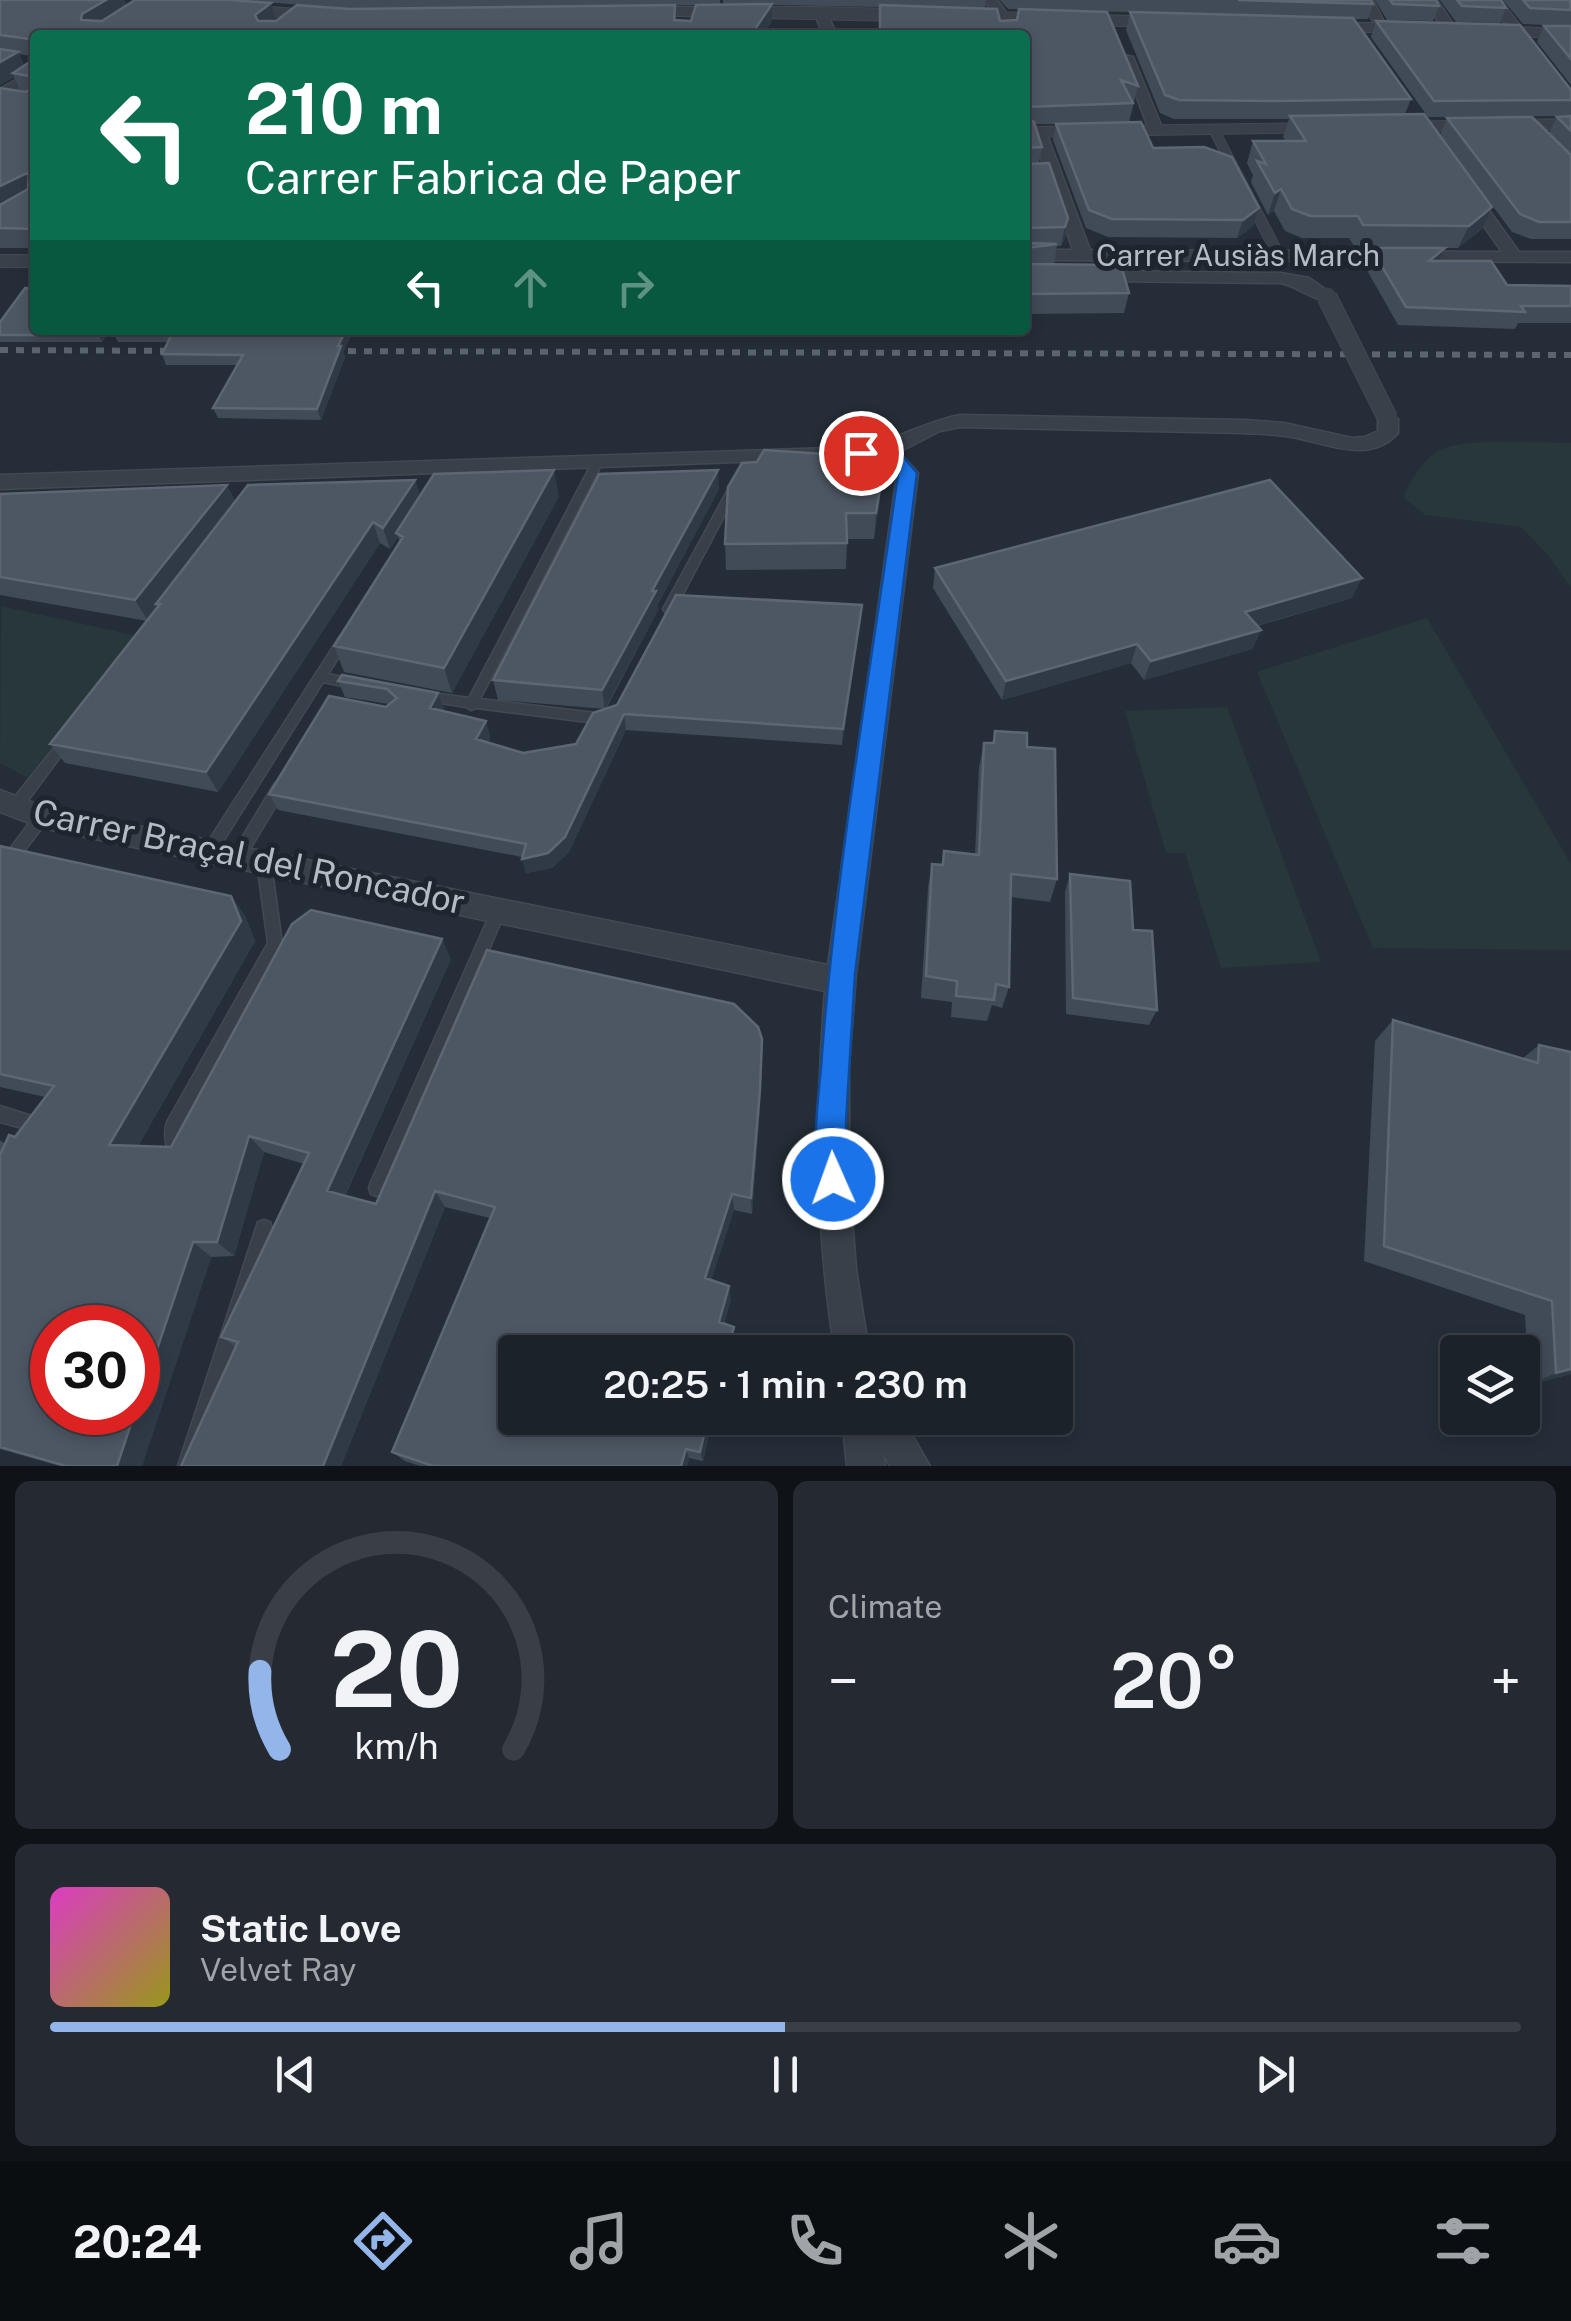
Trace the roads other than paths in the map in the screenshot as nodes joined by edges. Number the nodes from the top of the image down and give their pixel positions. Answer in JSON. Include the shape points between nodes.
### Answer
{"nodes":[{"id":1,"x":990,"y":0,"type":"edge"},
{"id":2,"x":1367,"y":0,"type":"edge"},
{"id":3,"x":1430,"y":0,"type":"edge"},
{"id":4,"x":1493,"y":0,"type":"edge"},
{"id":5,"x":207,"y":7,"type":"edge"},
{"id":6,"x":612,"y":12,"type":"edge"},
{"id":7,"x":820,"y":12,"type":"junction"},
{"id":8,"x":300,"y":14,"type":"junction"},
{"id":9,"x":338,"y":17,"type":"edge"},
{"id":10,"x":1001,"y":17,"type":"junction"},
{"id":11,"x":1110,"y":20,"type":"junction"},
{"id":12,"x":1187,"y":23,"type":"edge"},
{"id":13,"x":285,"y":25,"type":"edge"},
{"id":14,"x":1298,"y":26,"type":"edge"},
{"id":15,"x":1383,"y":27,"type":"junction"},
{"id":16,"x":828,"y":30,"type":"edge"},
{"id":17,"x":1005,"y":30,"type":"edge"},
{"id":18,"x":1450,"y":30,"type":"junction"},
{"id":19,"x":1516,"y":32,"type":"junction"},
{"id":20,"x":1571,"y":34,"type":"edge"},
{"id":21,"x":18,"y":61,"type":"edge"},
{"id":22,"x":30,"y":63,"type":"edge"},
{"id":23,"x":30,"y":77,"type":"edge"},
{"id":24,"x":0,"y":96,"type":"edge"},
{"id":25,"x":1571,"y":100,"type":"edge"},
{"id":26,"x":30,"y":101,"type":"edge"},
{"id":27,"x":1417,"y":119,"type":"junction"},
{"id":28,"x":1530,"y":124,"type":"junction"},
{"id":29,"x":1571,"y":124,"type":"edge"},
{"id":30,"x":1156,"y":130,"type":"junction"},
{"id":31,"x":1214,"y":130,"type":"junction"},
{"id":32,"x":1032,"y":132,"type":"edge"},
{"id":33,"x":1433,"y":143,"type":"edge"},
{"id":34,"x":1550,"y":148,"type":"edge"},
{"id":35,"x":1456,"y":176,"type":"edge"},
{"id":36,"x":1030,"y":255,"type":"edge"},
{"id":37,"x":1083,"y":255,"type":"junction"},
{"id":38,"x":1279,"y":256,"type":"junction"},
{"id":39,"x":1514,"y":257,"type":"junction"},
{"id":40,"x":1571,"y":257,"type":"edge"},
{"id":41,"x":0,"y":261,"type":"edge"},
{"id":42,"x":30,"y":261,"type":"edge"},
{"id":43,"x":1030,"y":275,"type":"edge"},
{"id":44,"x":877,"y":450,"type":"junction"},
{"id":45,"x":750,"y":458,"type":"junction"},
{"id":46,"x":597,"y":463,"type":"junction"},
{"id":47,"x":0,"y":482,"type":"edge"},
{"id":48,"x":350,"y":628,"type":"edge"},
{"id":49,"x":658,"y":630,"type":"edge"},
{"id":50,"x":320,"y":677,"type":"junction"},
{"id":51,"x":358,"y":684,"type":"edge"},
{"id":52,"x":415,"y":694,"type":"edge"},
{"id":53,"x":472,"y":705,"type":"junction"},
{"id":54,"x":612,"y":716,"type":"edge"},
{"id":55,"x":74,"y":732,"type":"edge"},
{"id":56,"x":284,"y":780,"type":"edge"},
{"id":57,"x":8,"y":804,"type":"edge"},
{"id":58,"x":42,"y":817,"type":"junction"},
{"id":59,"x":209,"y":852,"type":"junction"},
{"id":60,"x":250,"y":860,"type":"junction"},
{"id":61,"x":0,"y":872,"type":"edge"},
{"id":62,"x":499,"y":910,"type":"junction"},
{"id":63,"x":841,"y":981,"type":"junction"},
{"id":64,"x":0,"y":1114,"type":"edge"},
{"id":65,"x":24,"y":1141,"type":"edge"},
{"id":66,"x":174,"y":1145,"type":"edge"},
{"id":67,"x":377,"y":1188,"type":"dead end"},
{"id":68,"x":264,"y":1228,"type":"dead end"},
{"id":69,"x":849,"y":1335,"type":"edge"},
{"id":70,"x":862,"y":1435,"type":"edge"},
{"id":71,"x":892,"y":1435,"type":"edge"},
{"id":72,"x":187,"y":1466,"type":"edge"},
{"id":73,"x":866,"y":1466,"type":"edge"},
{"id":74,"x":911,"y":1466,"type":"edge"}],
"edges":[{"from":1,"to":10,"type":"street"},
{"from":2,"to":15,"type":"street"},
{"from":3,"to":18,"type":"street"},
{"from":4,"to":19,"type":"street"},
{"from":5,"to":8,"type":"street"},
{"from":6,"to":7,"type":"street","via":[[687,18]]},
{"from":7,"to":10,"type":"street"},
{"from":7,"to":16,"type":"street"},
{"from":8,"to":9,"type":"street"},
{"from":8,"to":13,"type":"street"},
{"from":10,"to":11,"type":"street"},
{"from":10,"to":17,"type":"street"},
{"from":11,"to":12,"type":"street"},
{"from":11,"to":30,"type":"street"},
{"from":14,"to":15,"type":"street","via":[[1357,34]]},
{"from":15,"to":18,"type":"street"},
{"from":18,"to":19,"type":"street"},
{"from":19,"to":20,"type":"street"},
{"from":19,"to":25,"type":"street"},
{"from":21,"to":22,"type":"street"},
{"from":23,"to":24,"type":"street"},
{"from":24,"to":26,"type":"street"},
{"from":27,"to":28,"type":"street"},
{"from":27,"to":31,"type":"street","via":[[1356,128]]},
{"from":27,"to":33,"type":"street"},
{"from":28,"to":29,"type":"street"},
{"from":28,"to":34,"type":"street"},
{"from":30,"to":31,"type":"street"},
{"from":30,"to":32,"type":"street"},
{"from":31,"to":38,"type":"street"},
{"from":32,"to":37,"type":"street"},
{"from":35,"to":39,"type":"street"},
{"from":36,"to":37,"type":"street","name":"Carrer Ausiàs March"},
{"from":37,"to":38,"type":"street","name":"Carrer Ausiàs March"},
{"from":38,"to":39,"type":"street","name":"Carrer Ausiàs March"},
{"from":39,"to":40,"type":"street","name":"Carrer Ausiàs March"},
{"from":41,"to":42,"type":"street"},
{"from":43,"to":44,"type":"street","name":"Carrer Ausiàs March","bridge":true,"via":[[1304,282],[1326,297],[1388,419],[1388,433],[1358,444],[1274,428],[960,421]]},
{"from":44,"to":45,"type":"street"},
{"from":44,"to":63,"type":"street","via":[[908,473]]},
{"from":45,"to":46,"type":"street"},
{"from":45,"to":49,"type":"lane"},
{"from":46,"to":47,"type":"street","via":[[447,477]]},
{"from":46,"to":53,"type":"lane"},
{"from":48,"to":50,"type":"lane"},
{"from":50,"to":51,"type":"lane"},
{"from":50,"to":59,"type":"lane"},
{"from":52,"to":53,"type":"lane"},
{"from":53,"to":54,"type":"lane","via":[[596,720]]},
{"from":55,"to":57,"type":"lane"},
{"from":56,"to":60,"type":"lane"},
{"from":57,"to":58,"type":"street","name":"Carrer Braçal del Roncador"},
{"from":58,"to":59,"type":"street","name":"Carrer Braçal del Roncador"},
{"from":58,"to":61,"type":"lane"},
{"from":59,"to":60,"type":"street","name":"Carrer Braçal del Roncador"},
{"from":60,"to":62,"type":"street","name":"Carrer Braçal del Roncador"},
{"from":60,"to":66,"type":"lane","via":[[275,944],[174,1127]]},
{"from":62,"to":63,"type":"street","name":"Carrer Braçal del Roncador"},
{"from":62,"to":67,"type":"lane"},
{"from":63,"to":69,"type":"street","via":[[833,1179]]},
{"from":64,"to":65,"type":"lane","via":[[32,1123]]},
{"from":68,"to":72,"type":"lane"},
{"from":70,"to":73,"type":"street"},
{"from":71,"to":74,"type":"street"}]}
